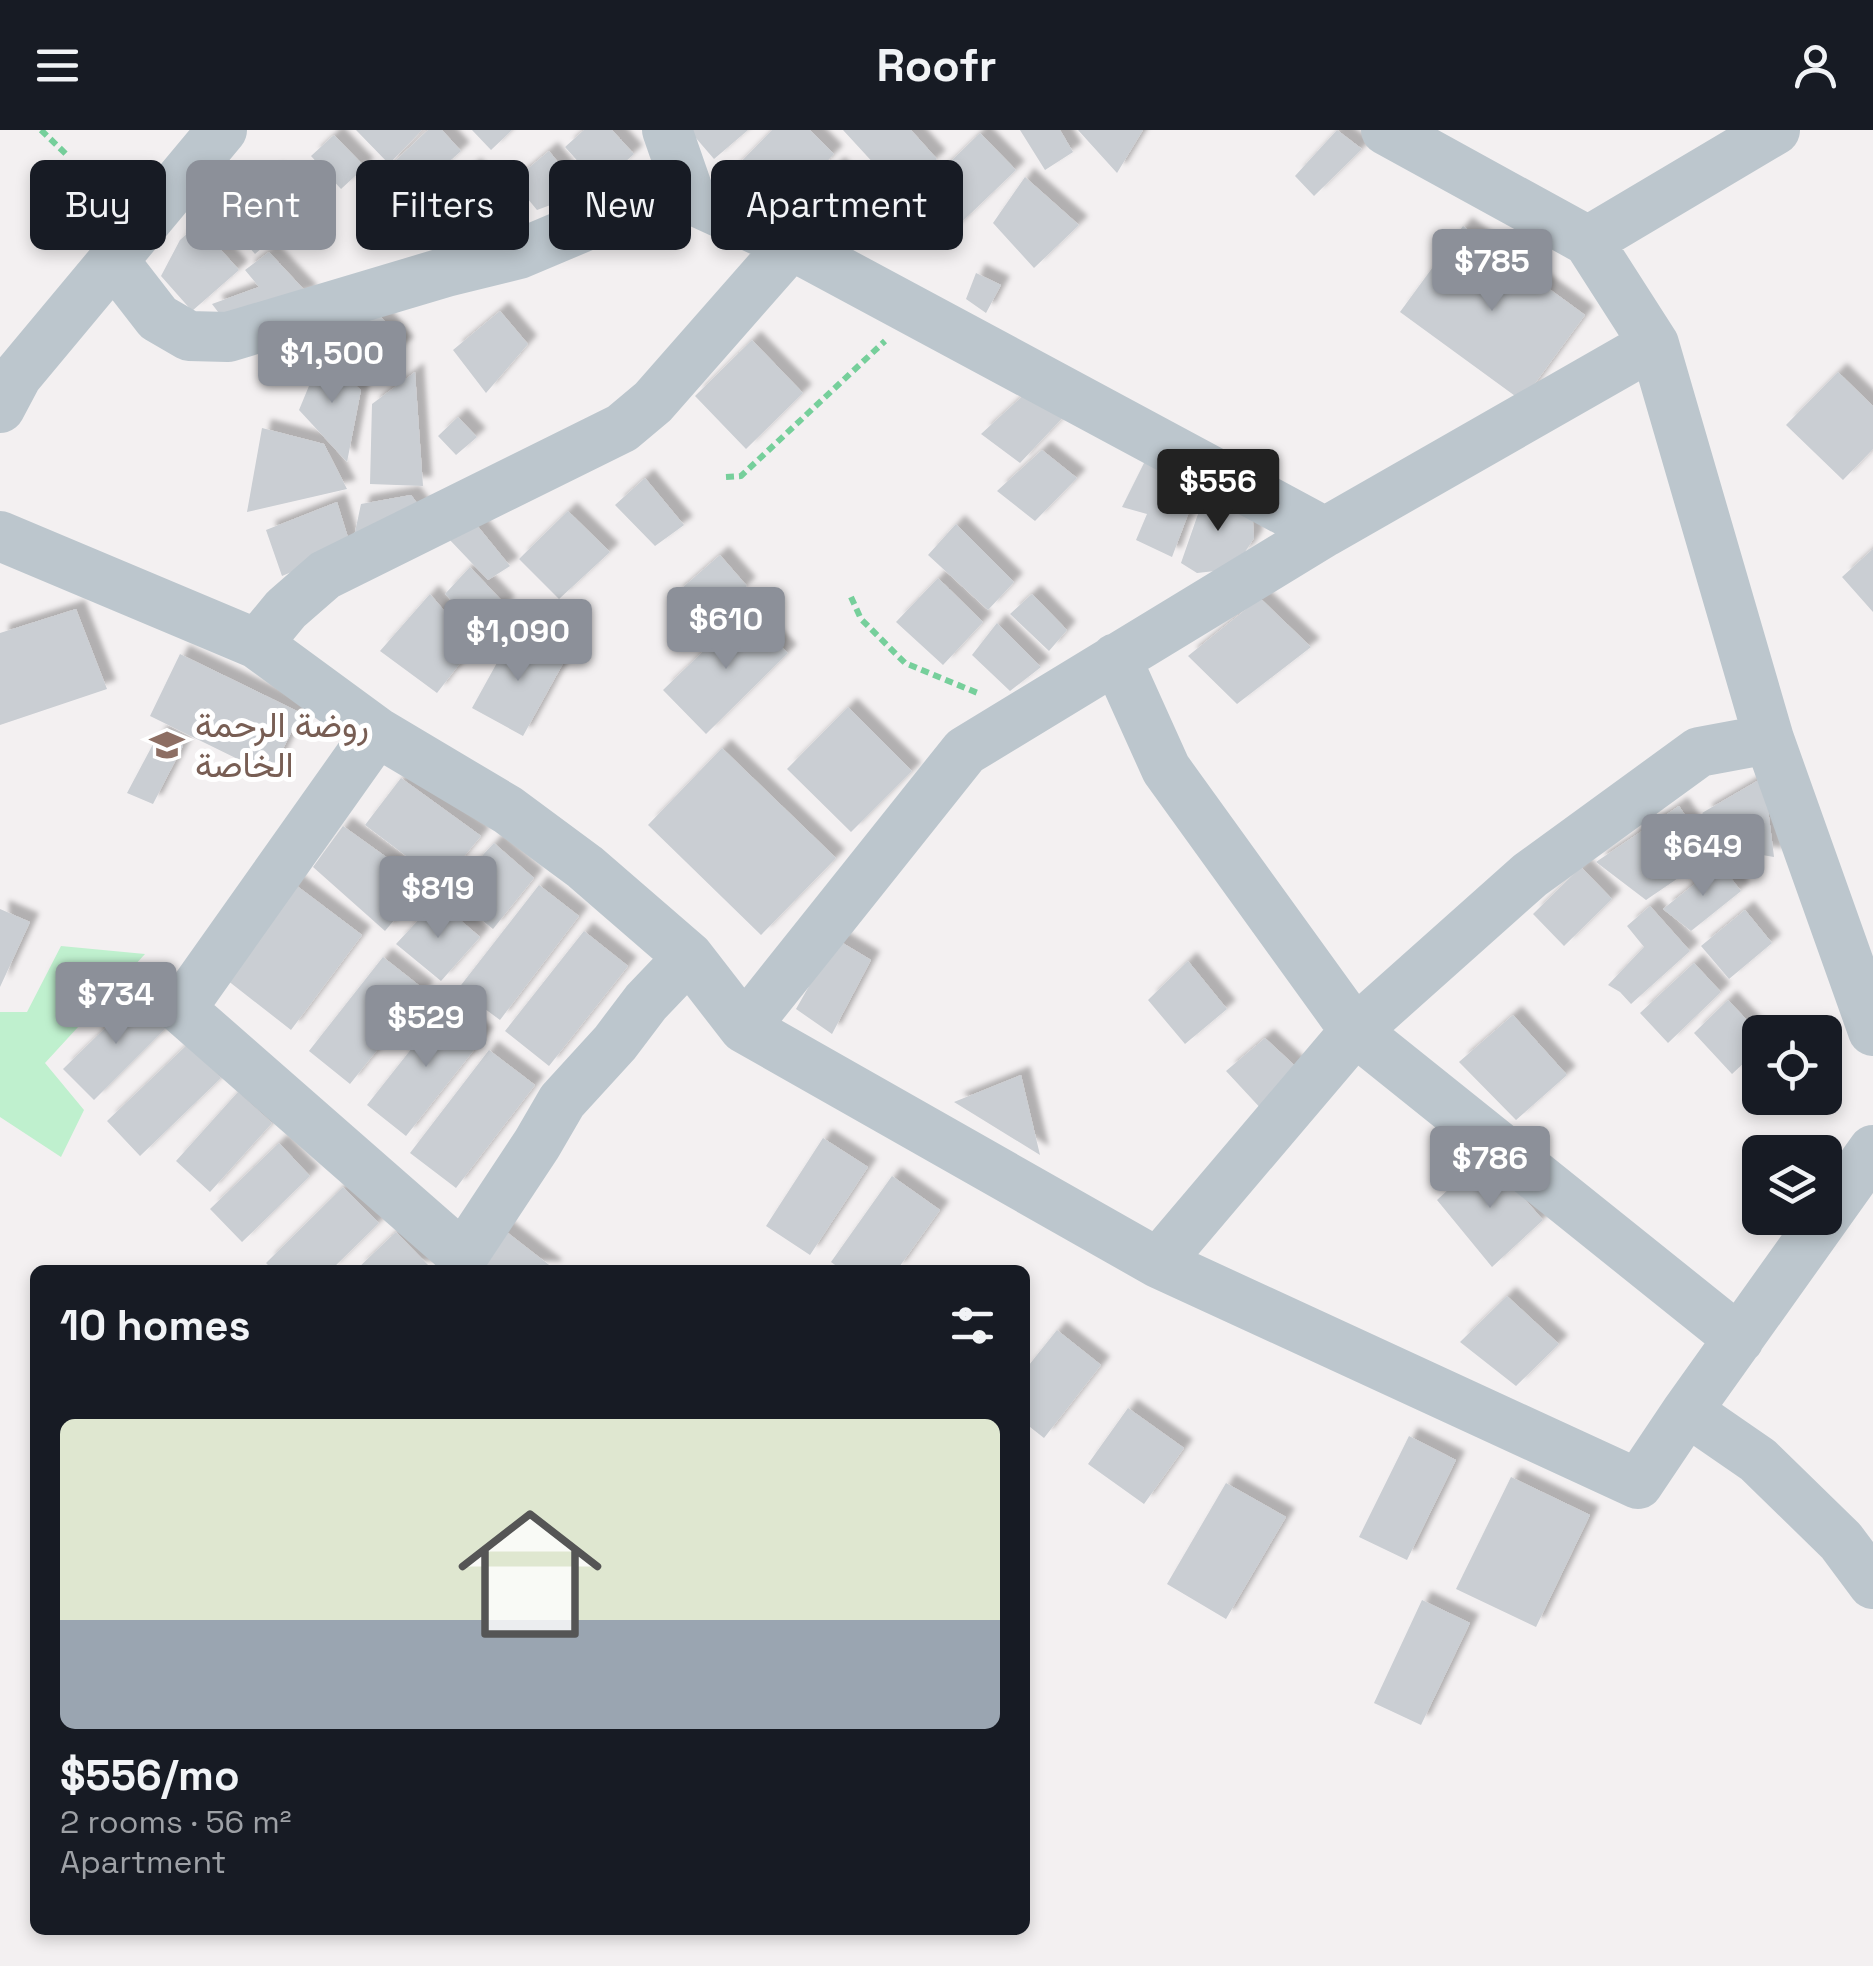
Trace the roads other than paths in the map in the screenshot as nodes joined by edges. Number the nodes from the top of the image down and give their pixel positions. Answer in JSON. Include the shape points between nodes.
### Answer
{"nodes":[{"id":1,"x":222,"y":130,"type":"edge"},
{"id":2,"x":666,"y":130,"type":"edge"},
{"id":3,"x":1386,"y":130,"type":"edge"},
{"id":4,"x":1775,"y":130,"type":"edge"},
{"id":5,"x":677,"y":160,"type":"edge"},
{"id":6,"x":691,"y":198,"type":"edge"},
{"id":7,"x":711,"y":207,"type":"edge"},
{"id":8,"x":549,"y":241,"type":"edge"},
{"id":9,"x":1588,"y":241,"type":"junction"},
{"id":10,"x":788,"y":250,"type":"edge"},
{"id":11,"x":801,"y":250,"type":"edge"},
{"id":12,"x":113,"y":260,"type":"junction"},
{"id":13,"x":1654,"y":344,"type":"junction"},
{"id":14,"x":0,"y":408,"type":"edge"},
{"id":15,"x":1325,"y":532,"type":"junction"},
{"id":16,"x":0,"y":536,"type":"edge"},
{"id":17,"x":257,"y":644,"type":"junction"},
{"id":18,"x":1116,"y":658,"type":"junction"},
{"id":19,"x":377,"y":732,"type":"junction"},
{"id":20,"x":1770,"y":738,"type":"junction"},
{"id":21,"x":688,"y":958,"type":"junction"},
{"id":22,"x":744,"y":1028,"type":"junction"},
{"id":23,"x":1355,"y":1031,"type":"junction"},
{"id":24,"x":1873,"y":1031,"type":"edge"},
{"id":25,"x":1873,"y":1150,"type":"edge"},
{"id":26,"x":1158,"y":1263,"type":"junction"},
{"id":27,"x":1739,"y":1339,"type":"junction"},
{"id":28,"x":1686,"y":1411,"type":"junction"},
{"id":29,"x":1873,"y":1584,"type":"edge"}],
"edges":[{"from":1,"to":12,"type":"street"},
{"from":2,"to":5,"type":"street"},
{"from":3,"to":9,"type":"street"},
{"from":4,"to":9,"type":"street"},
{"from":6,"to":7,"type":"street"},
{"from":8,"to":12,"type":"street","via":[[228,337],[189,336],[158,318]]},
{"from":9,"to":13,"type":"street"},
{"from":10,"to":17,"type":"street","via":[[622,428],[325,576]]},
{"from":11,"to":15,"type":"street"},
{"from":12,"to":14,"type":"street","via":[[17,376]]},
{"from":13,"to":15,"type":"street"},
{"from":13,"to":20,"type":"street"},
{"from":15,"to":18,"type":"street"},
{"from":16,"to":17,"type":"street"},
{"from":17,"to":19,"type":"street"},
{"from":18,"to":22,"type":"street","via":[[965,751]]},
{"from":18,"to":23,"type":"street","via":[[1166,769]]},
{"from":19,"to":21,"type":"street","via":[[508,810]]},
{"from":19,"to":21,"type":"street","via":[[181,1009],[462,1256],[562,1101]]},
{"from":20,"to":23,"type":"street","via":[[1699,752],[1530,875]]},
{"from":20,"to":24,"type":"street"},
{"from":21,"to":22,"type":"street"},
{"from":22,"to":26,"type":"street"},
{"from":23,"to":26,"type":"street"},
{"from":23,"to":27,"type":"street"},
{"from":25,"to":27,"type":"street"},
{"from":26,"to":28,"type":"street","via":[[1638,1484]]},
{"from":27,"to":28,"type":"street"},
{"from":28,"to":29,"type":"street","via":[[1758,1460],[1841,1540]]}]}
